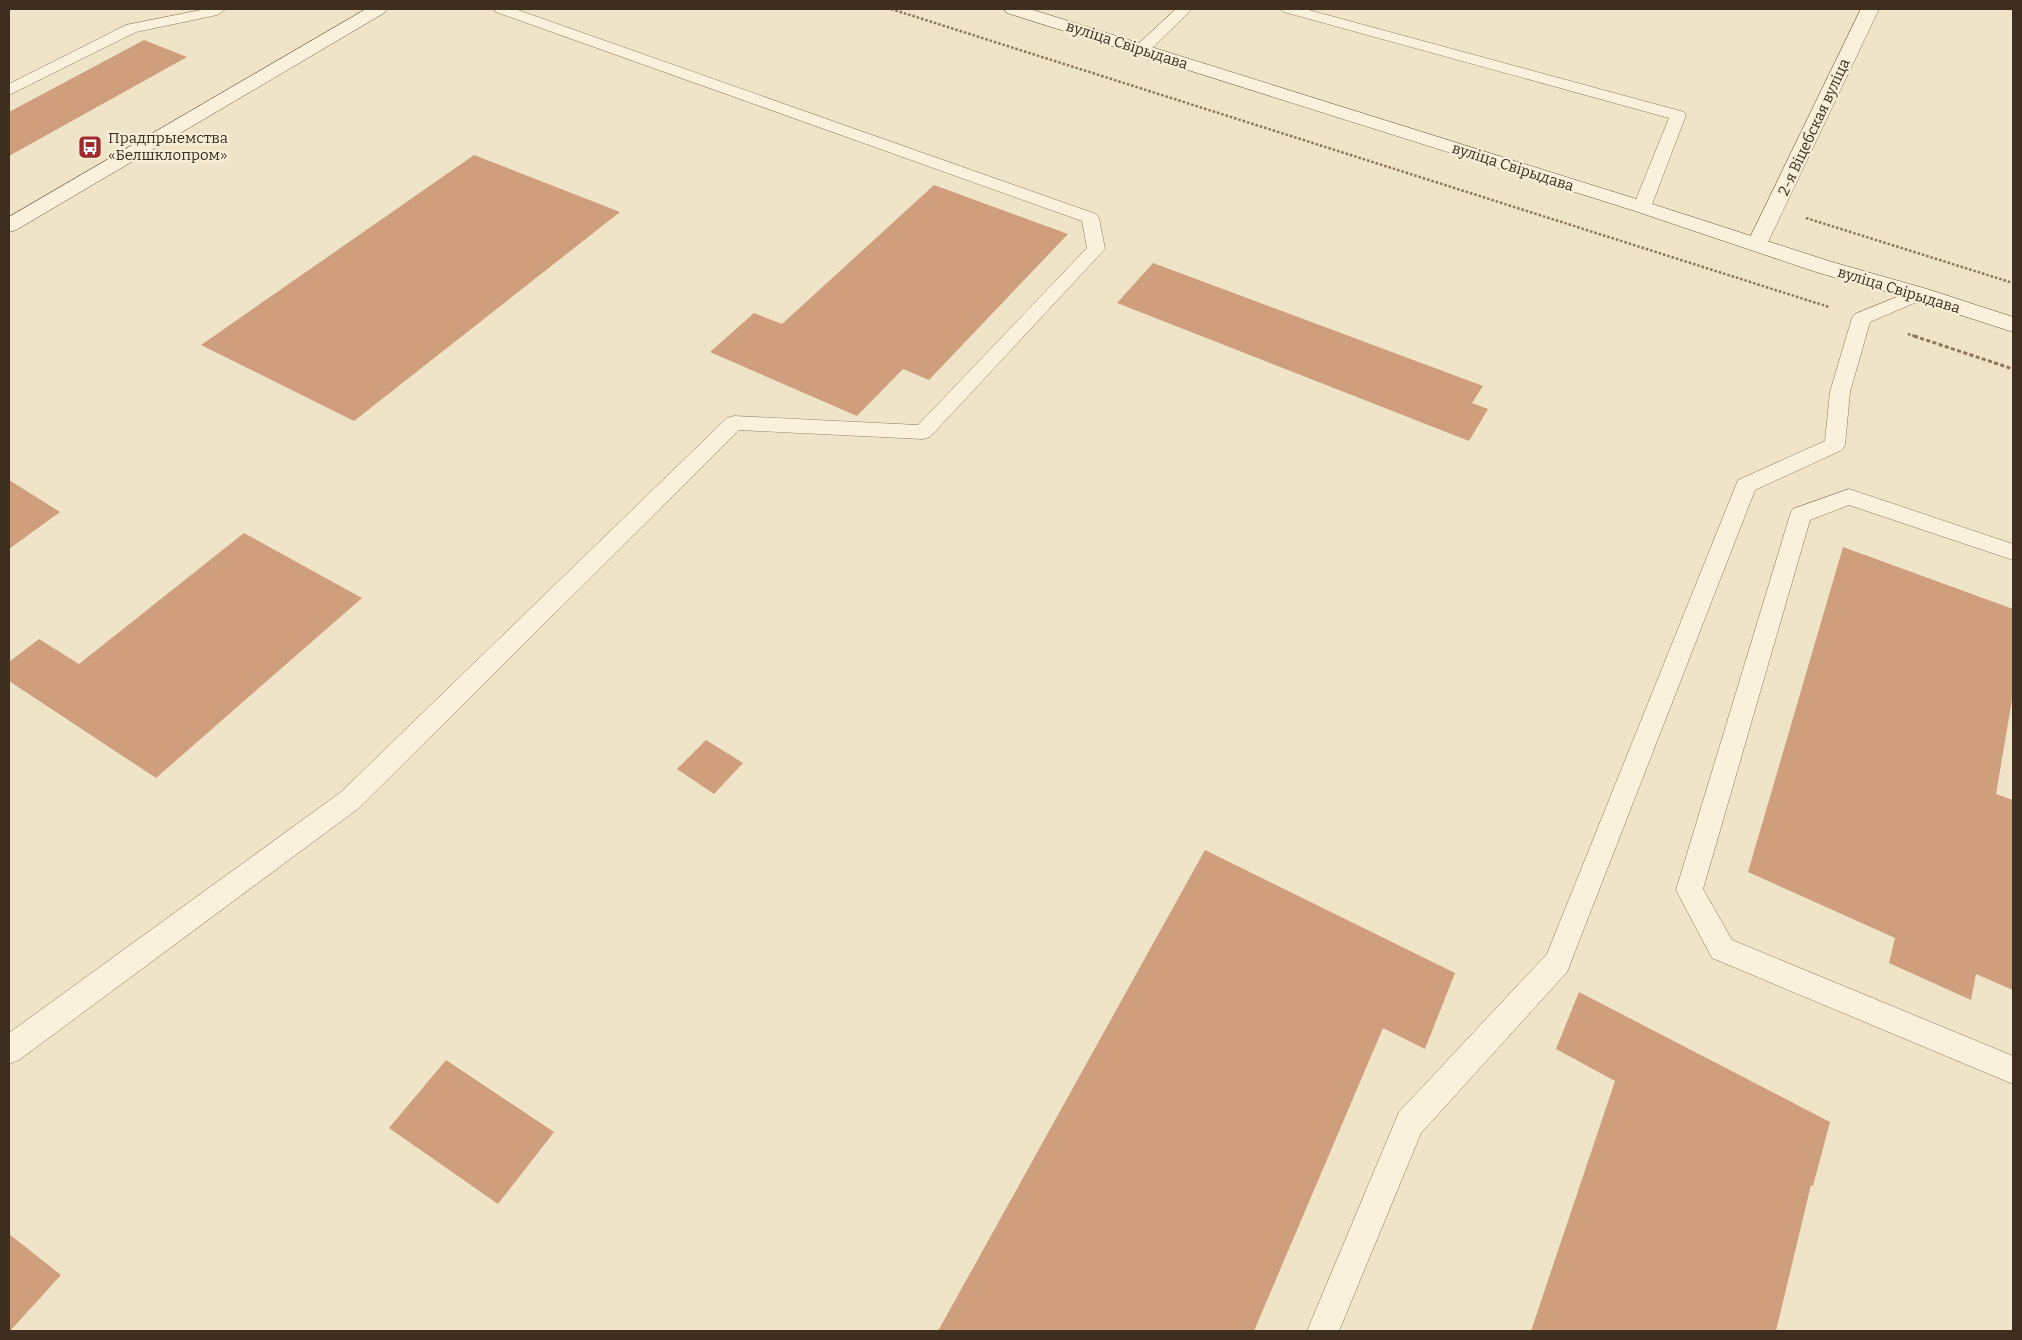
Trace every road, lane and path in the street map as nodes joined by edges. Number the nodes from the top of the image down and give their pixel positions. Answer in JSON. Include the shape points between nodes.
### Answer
{"nodes":[{"id":1,"x":218,"y":9,"type":"edge"},
{"id":2,"x":378,"y":9,"type":"edge"},
{"id":3,"x":501,"y":9,"type":"edge"},
{"id":4,"x":891,"y":9,"type":"edge"},
{"id":5,"x":1013,"y":9,"type":"edge"},
{"id":6,"x":1184,"y":9,"type":"edge"},
{"id":7,"x":1289,"y":9,"type":"edge"},
{"id":8,"x":1870,"y":9,"type":"edge"},
{"id":9,"x":1142,"y":49,"type":"junction"},
{"id":10,"x":9,"y":90,"type":"edge"},
{"id":11,"x":1642,"y":207,"type":"junction"},
{"id":12,"x":1775,"y":208,"type":"junction"},
{"id":13,"x":9,"y":226,"type":"edge"},
{"id":14,"x":1756,"y":244,"type":"junction"},
{"id":15,"x":2013,"y":283,"type":"edge"},
{"id":16,"x":1918,"y":294,"type":"junction"},
{"id":17,"x":1862,"y":318,"type":"junction"},
{"id":18,"x":2013,"y":325,"type":"edge"},
{"id":19,"x":2013,"y":369,"type":"edge"},
{"id":20,"x":2013,"y":552,"type":"edge"},
{"id":21,"x":9,"y":1050,"type":"edge"},
{"id":22,"x":2013,"y":1070,"type":"edge"},
{"id":23,"x":1323,"y":1331,"type":"edge"}],
"edges":[{"from":1,"to":10,"type":"lane","via":[[131,28]]},
{"from":2,"to":13,"type":"main road"},
{"from":3,"to":21,"type":"lane","via":[[1090,218],[1096,248],[923,432],[734,424],[350,800]]},
{"from":4,"to":17,"type":"path"},
{"from":5,"to":9,"type":"main road","name":"вуліца Свірыдава"},
{"from":6,"to":9,"type":"lane"},
{"from":7,"to":11,"type":"lane","via":[[1678,115]]},
{"from":8,"to":12,"type":"main road","name":"2-я Віцебская вуліца"},
{"from":9,"to":11,"type":"main road","name":"вуліца Свірыдава"},
{"from":11,"to":14,"type":"main road","name":"вуліца Свірыдава"},
{"from":12,"to":14,"type":"main road","name":"2-я Віцебская вуліца"},
{"from":12,"to":15,"type":"path"},
{"from":14,"to":16,"type":"main road","name":"вуліца Свірыдава","via":[[1824,268]]},
{"from":16,"to":17,"type":"lane"},
{"from":16,"to":18,"type":"main road","name":"вуліца Свірыдава"},
{"from":17,"to":19,"type":"path"},
{"from":17,"to":23,"type":"lane","via":[[1840,392],[1835,445],[1746,485],[1557,962],[1410,1122]]},
{"from":20,"to":22,"type":"lane","via":[[1849,497],[1801,515],[1689,890],[1722,949]]}]}
